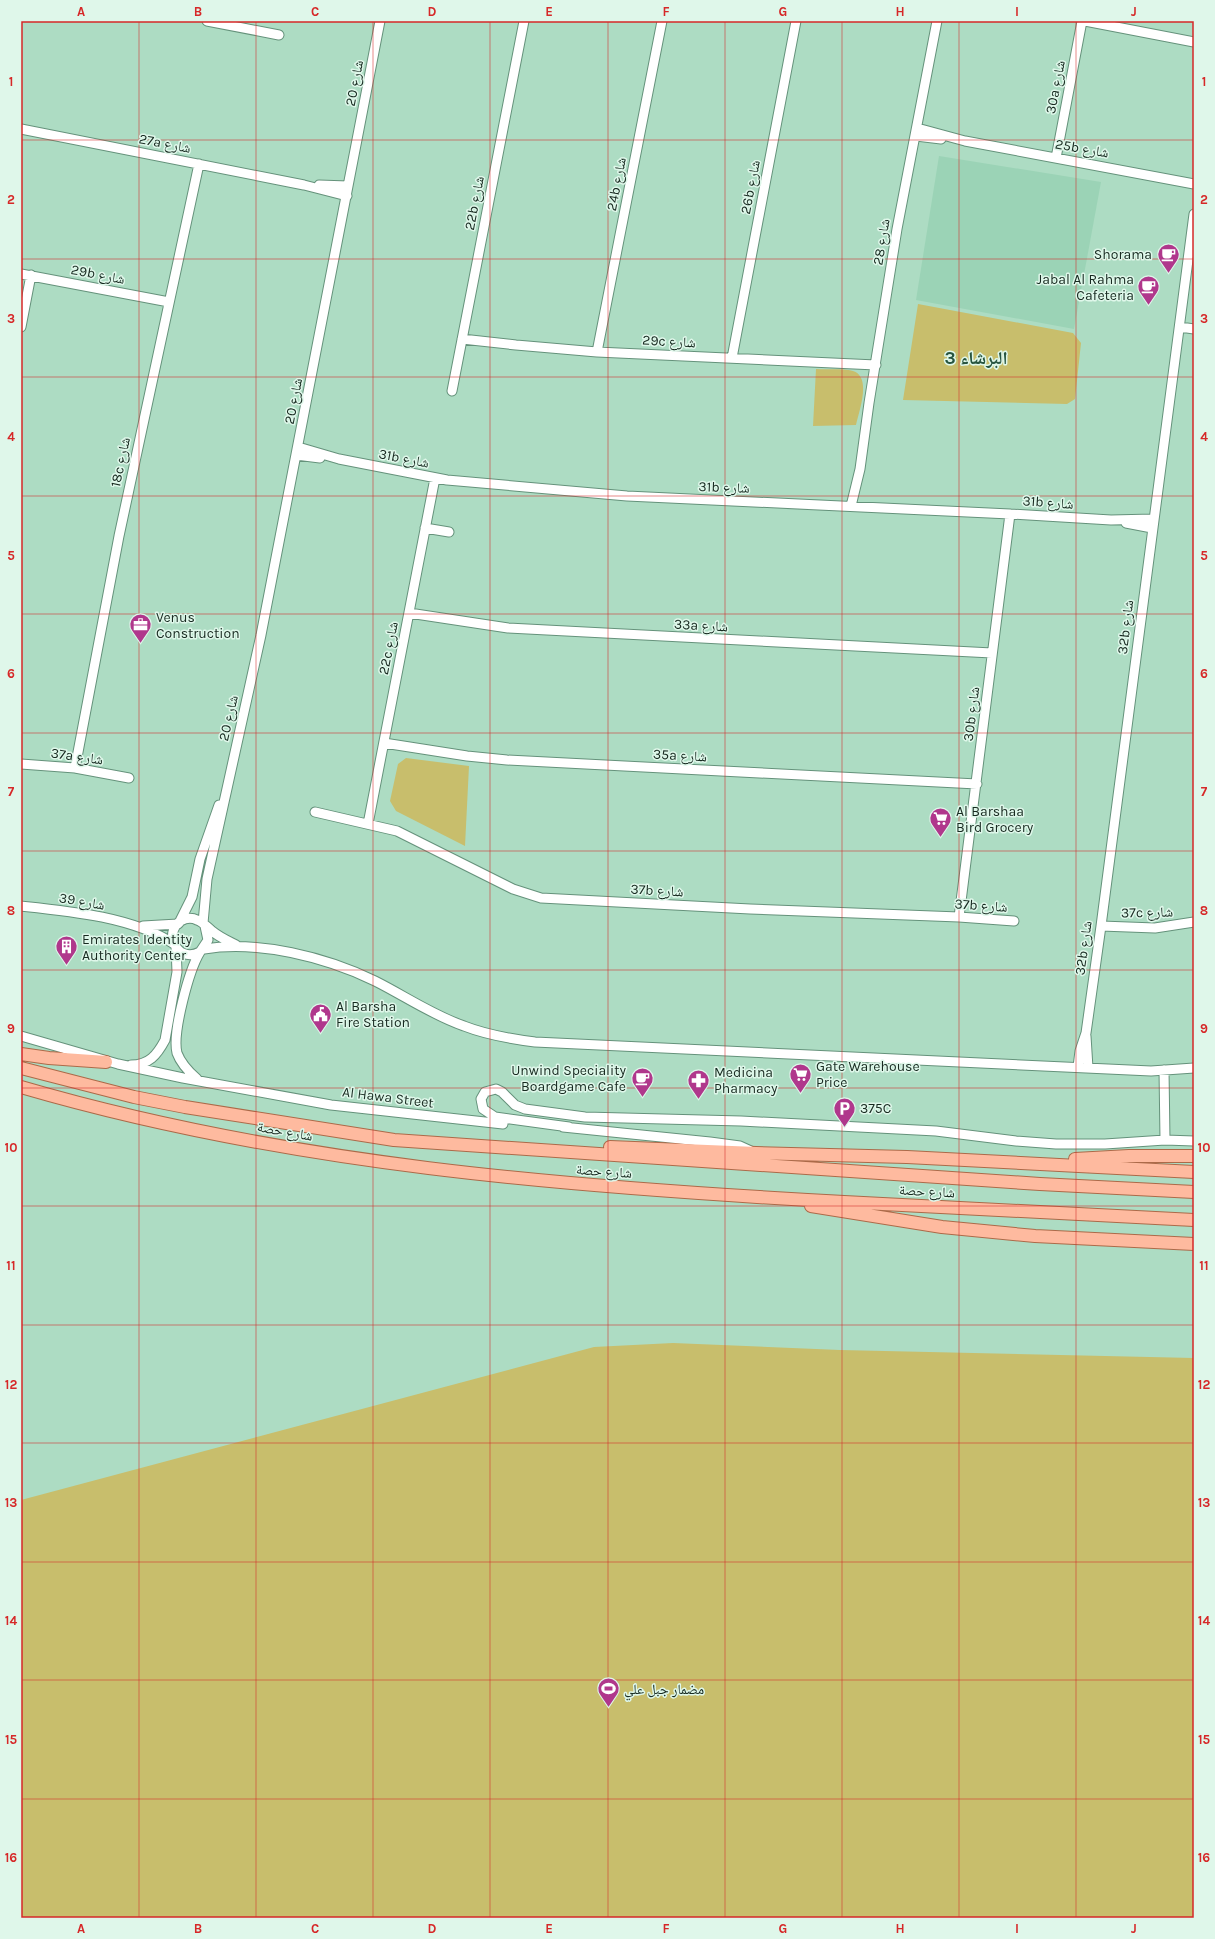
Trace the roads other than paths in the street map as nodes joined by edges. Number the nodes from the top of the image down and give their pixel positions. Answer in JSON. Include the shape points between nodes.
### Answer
{"nodes":[{"id":1,"x":207,"y":21,"type":"edge"},
{"id":2,"x":380,"y":21,"type":"edge"},
{"id":3,"x":524,"y":21,"type":"edge"},
{"id":4,"x":662,"y":21,"type":"edge"},
{"id":5,"x":796,"y":21,"type":"edge"},
{"id":6,"x":937,"y":21,"type":"edge"},
{"id":7,"x":1082,"y":21,"type":"edge"},
{"id":8,"x":1085,"y":21,"type":"edge"},
{"id":9,"x":226,"y":23,"type":"edge"},
{"id":10,"x":279,"y":35,"type":"dead end"},
{"id":11,"x":1194,"y":42,"type":"edge"},
{"id":12,"x":21,"y":129,"type":"edge"},
{"id":13,"x":916,"y":132,"type":"junction"},
{"id":14,"x":1056,"y":158,"type":"junction"},
{"id":15,"x":199,"y":164,"type":"junction"},
{"id":16,"x":1194,"y":184,"type":"edge"},
{"id":17,"x":304,"y":185,"type":"junction"},
{"id":18,"x":348,"y":186,"type":"junction"},
{"id":19,"x":347,"y":196,"type":"junction"},
{"id":20,"x":1194,"y":214,"type":"edge"},
{"id":21,"x":1194,"y":224,"type":"edge"},
{"id":22,"x":21,"y":274,"type":"edge"},
{"id":23,"x":31,"y":276,"type":"junction"},
{"id":24,"x":169,"y":302,"type":"junction"},
{"id":25,"x":21,"y":327,"type":"edge"},
{"id":26,"x":1180,"y":327,"type":"junction"},
{"id":27,"x":1194,"y":329,"type":"edge"},
{"id":28,"x":462,"y":338,"type":"junction"},
{"id":29,"x":597,"y":352,"type":"junction"},
{"id":30,"x":732,"y":358,"type":"junction"},
{"id":31,"x":876,"y":365,"type":"junction"},
{"id":32,"x":452,"y":390,"type":"dead end"},
{"id":33,"x":297,"y":451,"type":"junction"},
{"id":34,"x":435,"y":478,"type":"junction"},
{"id":35,"x":856,"y":506,"type":"junction"},
{"id":36,"x":1010,"y":514,"type":"junction"},
{"id":37,"x":1153,"y":519,"type":"junction"},
{"id":38,"x":1111,"y":520,"type":"junction"},
{"id":39,"x":425,"y":528,"type":"junction"},
{"id":40,"x":1152,"y":528,"type":"junction"},
{"id":41,"x":449,"y":532,"type":"dead end"},
{"id":42,"x":409,"y":613,"type":"junction"},
{"id":43,"x":992,"y":653,"type":"junction"},
{"id":44,"x":384,"y":743,"type":"junction"},
{"id":45,"x":21,"y":764,"type":"edge"},
{"id":46,"x":75,"y":768,"type":"junction"},
{"id":47,"x":129,"y":778,"type":"dead end"},
{"id":48,"x":977,"y":784,"type":"junction"},
{"id":49,"x":227,"y":785,"type":"junction"},
{"id":50,"x":315,"y":812,"type":"dead end"},
{"id":51,"x":368,"y":824,"type":"junction"},
{"id":52,"x":21,"y":906,"type":"edge"},
{"id":53,"x":959,"y":917,"type":"junction"},
{"id":54,"x":1014,"y":921,"type":"dead end"},
{"id":55,"x":1194,"y":922,"type":"edge"},
{"id":56,"x":178,"y":923,"type":"junction"},
{"id":57,"x":204,"y":925,"type":"junction"},
{"id":58,"x":138,"y":926,"type":"junction"},
{"id":59,"x":1101,"y":926,"type":"junction"},
{"id":60,"x":175,"y":945,"type":"junction"},
{"id":61,"x":239,"y":946,"type":"junction"},
{"id":62,"x":202,"y":950,"type":"junction"},
{"id":63,"x":1086,"y":1033,"type":"junction"},
{"id":64,"x":21,"y":1036,"type":"edge"},
{"id":65,"x":21,"y":1054,"type":"edge"},
{"id":66,"x":112,"y":1063,"type":"junction"},
{"id":67,"x":1078,"y":1067,"type":"junction"},
{"id":68,"x":21,"y":1068,"type":"edge"},
{"id":69,"x":1088,"y":1068,"type":"junction"},
{"id":70,"x":1194,"y":1068,"type":"edge"},
{"id":71,"x":1164,"y":1070,"type":"junction"},
{"id":72,"x":197,"y":1079,"type":"junction"},
{"id":73,"x":21,"y":1087,"type":"edge"},
{"id":74,"x":569,"y":1127,"type":"junction"},
{"id":75,"x":1165,"y":1140,"type":"junction"},
{"id":76,"x":1194,"y":1141,"type":"edge"},
{"id":77,"x":513,"y":1148,"type":"junction"},
{"id":78,"x":756,"y":1153,"type":"junction"},
{"id":79,"x":1194,"y":1156,"type":"edge"},
{"id":80,"x":1036,"y":1163,"type":"junction"},
{"id":81,"x":1194,"y":1172,"type":"edge"},
{"id":82,"x":1194,"y":1192,"type":"edge"},
{"id":83,"x":766,"y":1198,"type":"junction"},
{"id":84,"x":1194,"y":1220,"type":"edge"},
{"id":85,"x":1194,"y":1244,"type":"edge"}],
"edges":[{"from":1,"to":9,"type":"street"},
{"from":2,"to":18,"type":"street","name":"شارع 20"},
{"from":3,"to":28,"type":"street","name":"22b شارع"},
{"from":4,"to":29,"type":"street","name":"24b شارع"},
{"from":5,"to":30,"type":"street","name":"26b شارع"},
{"from":6,"to":13,"type":"street","name":"شارع 28"},
{"from":7,"to":14,"type":"street","name":"30a شارع"},
{"from":8,"to":11,"type":"street"},
{"from":9,"to":10,"type":"street"},
{"from":12,"to":15,"type":"street","name":"27a شارع"},
{"from":13,"to":14,"type":"street","name":"25b شارع"},
{"from":13,"to":31,"type":"street","name":"شارع 28","via":[[897,229]]},
{"from":14,"to":16,"type":"street","name":"25b شارع"},
{"from":15,"to":17,"type":"street","name":"27a شارع"},
{"from":15,"to":24,"type":"street","name":"18c شارع"},
{"from":17,"to":18,"type":"street","name":"27a شارع"},
{"from":17,"to":19,"type":"street","name":"27a شارع"},
{"from":18,"to":19,"type":"street","name":"شارع 20"},
{"from":19,"to":33,"type":"street","name":"شارع 20"},
{"from":20,"to":21,"type":"street","name":"32b شارع"},
{"from":21,"to":26,"type":"street","name":"32b شارع"},
{"from":22,"to":23,"type":"street","name":"29b شارع"},
{"from":23,"to":24,"type":"street","name":"29b شارع"},
{"from":23,"to":25,"type":"street"},
{"from":24,"to":46,"type":"street","name":"18c شارع","via":[[119,536]]},
{"from":26,"to":27,"type":"street"},
{"from":26,"to":37,"type":"street","name":"32b شارع"},
{"from":28,"to":29,"type":"street","name":"29c شارع","via":[[516,346]]},
{"from":28,"to":32,"type":"street","name":"22b شارع"},
{"from":29,"to":30,"type":"street","name":"29c شارع"},
{"from":30,"to":31,"type":"street","name":"29c شارع"},
{"from":31,"to":35,"type":"street","name":"شارع 28"},
{"from":33,"to":34,"type":"street","name":"31b شارع"},
{"from":33,"to":49,"type":"street","name":"شارع 20","via":[[262,635]]},
{"from":34,"to":35,"type":"street","name":"31b شارع","via":[[627,496]]},
{"from":34,"to":39,"type":"street","name":"22c شارع"},
{"from":35,"to":36,"type":"street","name":"31b شارع"},
{"from":36,"to":38,"type":"street","name":"31b شارع"},
{"from":36,"to":43,"type":"street","name":"30b شارع"},
{"from":37,"to":38,"type":"street","name":"31b شارع"},
{"from":37,"to":40,"type":"street","name":"32b شارع"},
{"from":38,"to":40,"type":"street","name":"31b شارع"},
{"from":39,"to":41,"type":"street"},
{"from":39,"to":42,"type":"street","name":"22c شارع"},
{"from":40,"to":59,"type":"street","name":"32b شارع"},
{"from":42,"to":43,"type":"street","name":"33a شارع","via":[[508,628]]},
{"from":42,"to":44,"type":"street","name":"22c شارع"},
{"from":43,"to":48,"type":"street","name":"30b شارع"},
{"from":44,"to":48,"type":"street","name":"35a شارع","via":[[507,760]]},
{"from":44,"to":51,"type":"street","name":"22c شارع"},
{"from":45,"to":46,"type":"street","name":"37a شارع"},
{"from":46,"to":47,"type":"street","name":"37a شارع"},
{"from":48,"to":53,"type":"street","name":"30b شارع"},
{"from":49,"to":56,"type":"street","name":"شارع 20","via":[[203,850],[192,897]]},
{"from":49,"to":57,"type":"street","name":"شارع 20","via":[[206,885]]},
{"from":50,"to":51,"type":"street","name":"37b شارع"},
{"from":51,"to":53,"type":"street","name":"37b شارع","via":[[411,837],[513,889],[542,898]]},
{"from":52,"to":58,"type":"street","name":"شارع 39"},
{"from":53,"to":54,"type":"street","name":"37b شارع"},
{"from":55,"to":59,"type":"street","name":"37c شارع","via":[[1155,928]]},
{"from":56,"to":57,"type":"street","via":[[193,919]]},
{"from":56,"to":58,"type":"street","name":"شارع 39"},
{"from":56,"to":60,"type":"street","via":[[173,933]]},
{"from":57,"to":61,"type":"street"},
{"from":57,"to":62,"type":"street","via":[[209,935]]},
{"from":58,"to":60,"type":"street","name":"شارع 39"},
{"from":59,"to":63,"type":"street","name":"32b شارع"},
{"from":60,"to":62,"type":"street","via":[[181,952],[189,955]]},
{"from":60,"to":66,"type":"street","via":[[177,972],[165,1040],[160,1050],[148,1061],[140,1064]]},
{"from":61,"to":62,"type":"street"},
{"from":61,"to":67,"type":"street","via":[[298,955],[342,967],[375,981],[450,1021],[488,1034],[514,1039],[576,1045]]},
{"from":62,"to":72,"type":"street","via":[[189,975],[176,1040],[177,1052],[182,1063]]},
{"from":63,"to":67,"type":"street","name":"32b شارع"},
{"from":63,"to":69,"type":"street","name":"32b شارع"},
{"from":64,"to":66,"type":"street","name":"Al Hawa Street"},
{"from":65,"to":66,"type":"main road"},
{"from":66,"to":72,"type":"street","name":"Al Hawa Street"},
{"from":67,"to":69,"type":"street"},
{"from":68,"to":77,"type":"main road","name":"شارع حصة","via":[[134,1097],[343,1133],[394,1140]]},
{"from":69,"to":71,"type":"street"},
{"from":70,"to":71,"type":"street"},
{"from":71,"to":75,"type":"street"},
{"from":72,"to":74,"type":"street","name":"Al Hawa Street","via":[[331,1104],[472,1121],[548,1128]]},
{"from":73,"to":83,"type":"main road","name":"شارع حصة","via":[[178,1126],[330,1154],[514,1179]]},
{"from":74,"to":75,"type":"street","via":[[495,1117],[483,1109],[482,1099],[488,1090],[496,1089],[515,1105],[525,1109],[606,1118],[741,1121],[936,1131],[1000,1140],[1056,1144]]},
{"from":74,"to":78,"type":"street","name":"Al Hawa Street","via":[[740,1146]]},
{"from":75,"to":76,"type":"street"},
{"from":77,"to":78,"type":"main road","name":"شارع حصة","via":[[560,1146]]},
{"from":77,"to":82,"type":"main road","name":"شارع حصة","via":[[1033,1184]]},
{"from":78,"to":80,"type":"main road","name":"شارع حصة","via":[[907,1156]]},
{"from":79,"to":80,"type":"main road","via":[[1106,1157]]},
{"from":80,"to":81,"type":"main road"},
{"from":83,"to":84,"type":"main road","name":"شارع حصة"},
{"from":83,"to":85,"type":"main road","via":[[942,1227],[1035,1236]]}]}
